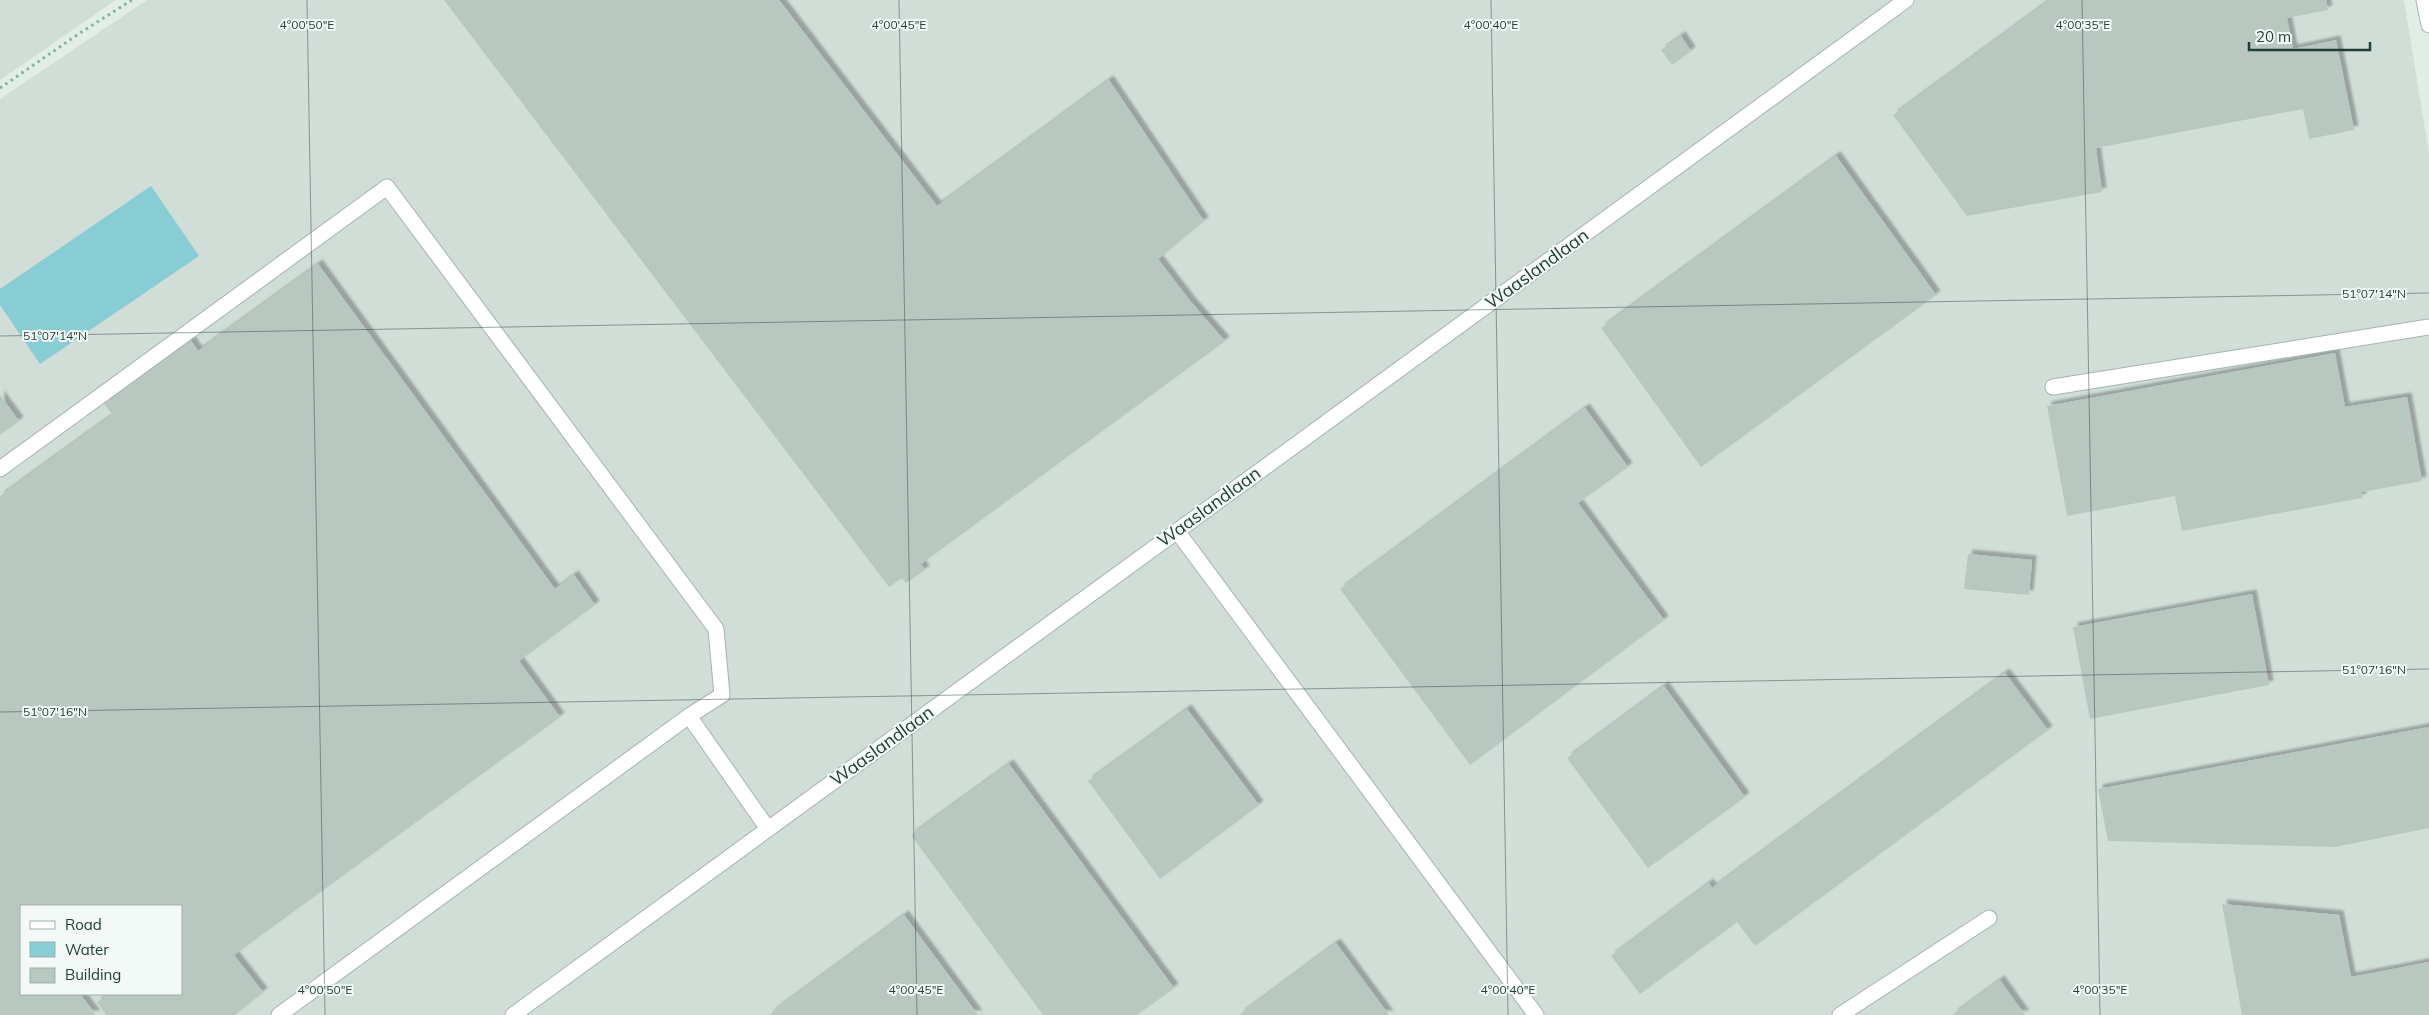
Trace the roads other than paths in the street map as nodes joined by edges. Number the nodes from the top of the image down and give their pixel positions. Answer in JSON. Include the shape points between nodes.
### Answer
{"nodes":[{"id":1,"x":1906,"y":0,"type":"edge"},
{"id":2,"x":2424,"y":0,"type":"edge"},
{"id":3,"x":2429,"y":25,"type":"edge"},
{"id":4,"x":2429,"y":327,"type":"edge"},
{"id":5,"x":2053,"y":387,"type":"dead end"},
{"id":6,"x":0,"y":469,"type":"edge"},
{"id":7,"x":1177,"y":531,"type":"junction"},
{"id":8,"x":689,"y":716,"type":"junction"},
{"id":9,"x":768,"y":829,"type":"junction"},
{"id":10,"x":1989,"y":918,"type":"dead end"},
{"id":11,"x":279,"y":1015,"type":"edge"},
{"id":12,"x":513,"y":1015,"type":"edge"},
{"id":13,"x":1536,"y":1015,"type":"edge"},
{"id":14,"x":1840,"y":1015,"type":"edge"}],
"edges":[{"from":1,"to":7,"type":"street","name":"Waaslandlaan"},
{"from":2,"to":3,"type":"street"},
{"from":4,"to":5,"type":"street"},
{"from":6,"to":8,"type":"street","via":[[386,187],[716,629],[722,695]]},
{"from":7,"to":9,"type":"street","name":"Waaslandlaan"},
{"from":7,"to":13,"type":"street"},
{"from":8,"to":9,"type":"street"},
{"from":8,"to":11,"type":"street"},
{"from":9,"to":12,"type":"street","name":"Waaslandlaan"},
{"from":10,"to":14,"type":"street"}]}
